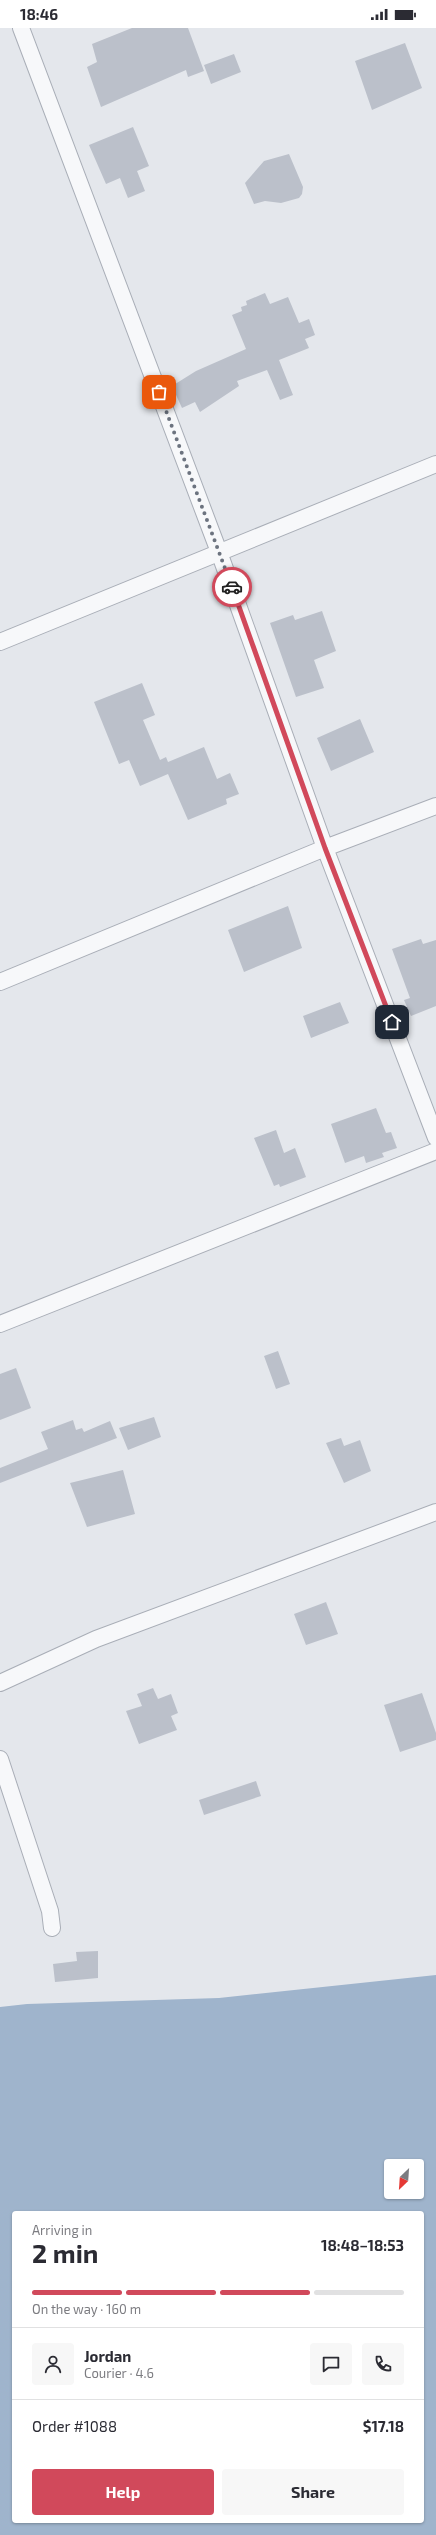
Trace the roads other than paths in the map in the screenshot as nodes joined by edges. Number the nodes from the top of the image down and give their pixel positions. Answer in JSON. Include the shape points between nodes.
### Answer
{"nodes":[{"id":1,"x":20,"y":28,"type":"edge"},
{"id":2,"x":436,"y":464,"type":"edge"},
{"id":3,"x":219,"y":552,"type":"junction"},
{"id":4,"x":0,"y":642,"type":"edge"},
{"id":5,"x":436,"y":806,"type":"edge"},
{"id":6,"x":325,"y":848,"type":"junction"},
{"id":7,"x":0,"y":982,"type":"edge"},
{"id":8,"x":436,"y":1138,"type":"edge"},
{"id":9,"x":436,"y":1151,"type":"edge"},
{"id":10,"x":0,"y":1324,"type":"edge"},
{"id":11,"x":436,"y":1512,"type":"edge"},
{"id":12,"x":0,"y":1682,"type":"edge"},
{"id":13,"x":0,"y":1759,"type":"edge"},
{"id":14,"x":52,"y":1928,"type":"dead end"}],
"edges":[{"from":1,"to":3,"type":"street"},
{"from":2,"to":3,"type":"street"},
{"from":3,"to":4,"type":"street"},
{"from":3,"to":6,"type":"street"},
{"from":5,"to":6,"type":"street"},
{"from":6,"to":7,"type":"street"},
{"from":6,"to":8,"type":"street"},
{"from":9,"to":10,"type":"street"},
{"from":11,"to":12,"type":"street","via":[[96,1639]]},
{"from":13,"to":14,"type":"street","via":[[50,1911]]}]}
